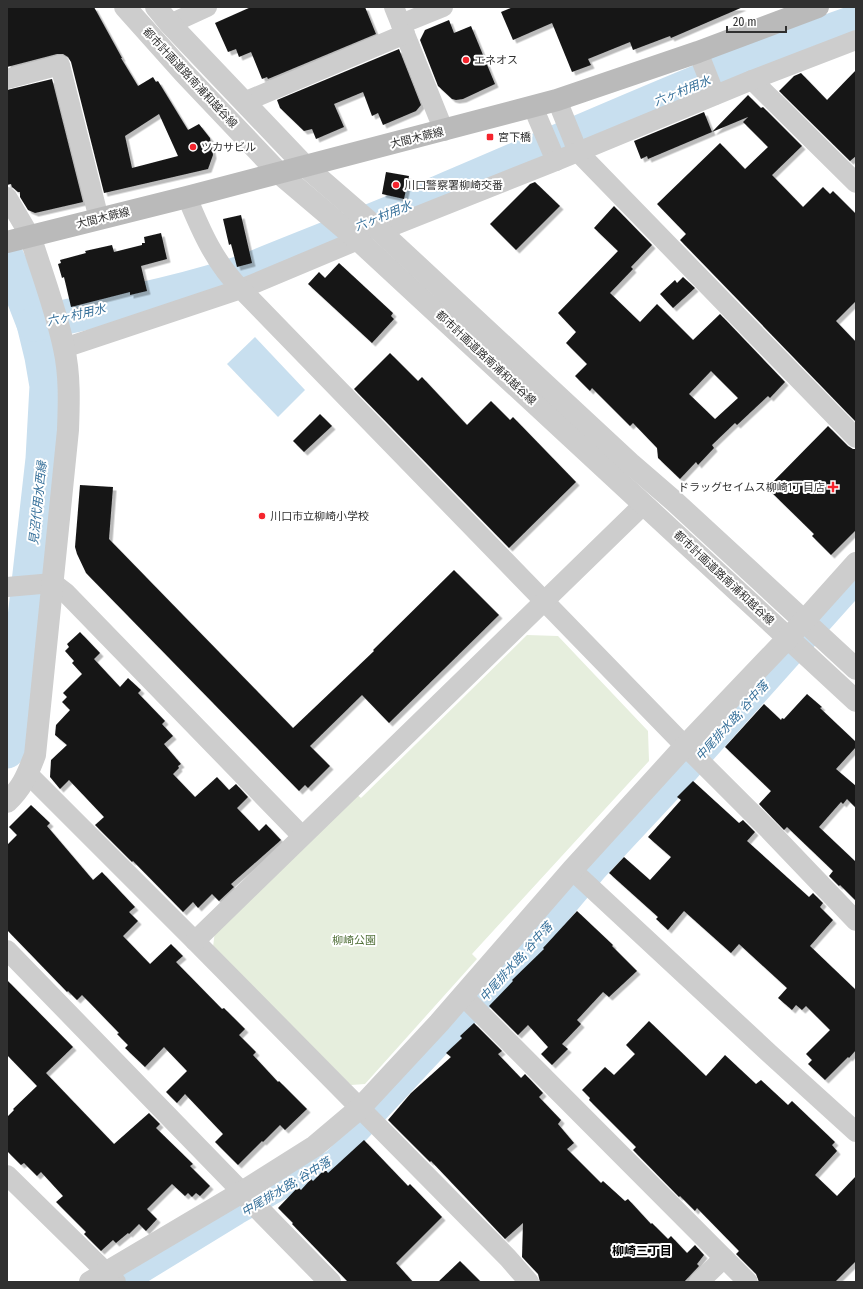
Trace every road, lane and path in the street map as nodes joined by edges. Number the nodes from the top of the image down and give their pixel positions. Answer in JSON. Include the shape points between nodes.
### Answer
{"nodes":[{"id":1,"x":126,"y":7,"type":"edge"},
{"id":2,"x":156,"y":7,"type":"edge"},
{"id":3,"x":207,"y":7,"type":"edge"},
{"id":4,"x":443,"y":7,"type":"edge"},
{"id":5,"x":818,"y":7,"type":"edge"},
{"id":6,"x":400,"y":22,"type":"edge"},
{"id":7,"x":170,"y":24,"type":"junction"},
{"id":8,"x":856,"y":40,"type":"edge"},
{"id":9,"x":698,"y":52,"type":"junction"},
{"id":10,"x":7,"y":79,"type":"edge"},
{"id":11,"x":752,"y":80,"type":"junction"},
{"id":12,"x":715,"y":95,"type":"junction"},
{"id":13,"x":557,"y":100,"type":"junction"},
{"id":14,"x":244,"y":102,"type":"junction"},
{"id":15,"x":533,"y":107,"type":"junction"},
{"id":16,"x":444,"y":131,"type":"junction"},
{"id":17,"x":578,"y":152,"type":"junction"},
{"id":18,"x":556,"y":161,"type":"junction"},
{"id":19,"x":306,"y":166,"type":"junction"},
{"id":20,"x":279,"y":173,"type":"junction"},
{"id":21,"x":856,"y":183,"type":"edge"},
{"id":22,"x":7,"y":197,"type":"edge"},
{"id":23,"x":187,"y":197,"type":"junction"},
{"id":24,"x":100,"y":219,"type":"junction"},
{"id":25,"x":380,"y":231,"type":"junction"},
{"id":26,"x":17,"y":240,"type":"edge"},
{"id":27,"x":358,"y":240,"type":"junction"},
{"id":28,"x":233,"y":281,"type":"junction"},
{"id":29,"x":59,"y":328,"type":"junction"},
{"id":30,"x":856,"y":438,"type":"edge"},
{"id":31,"x":644,"y":504,"type":"junction"},
{"id":32,"x":856,"y":563,"type":"edge"},
{"id":33,"x":50,"y":583,"type":"junction"},
{"id":34,"x":7,"y":587,"type":"edge"},
{"id":35,"x":545,"y":601,"type":"junction"},
{"id":36,"x":812,"y":628,"type":"junction"},
{"id":37,"x":796,"y":645,"type":"junction"},
{"id":38,"x":856,"y":669,"type":"edge"},
{"id":39,"x":856,"y":701,"type":"edge"},
{"id":40,"x":694,"y":755,"type":"junction"},
{"id":41,"x":28,"y":774,"type":"junction"},
{"id":42,"x":7,"y":802,"type":"edge"},
{"id":43,"x":302,"y":836,"type":"junction"},
{"id":44,"x":572,"y":870,"type":"junction"},
{"id":45,"x":856,"y":921,"type":"edge"},
{"id":46,"x":195,"y":941,"type":"junction"},
{"id":47,"x":7,"y":950,"type":"edge"},
{"id":48,"x":463,"y":996,"type":"junction"},
{"id":49,"x":360,"y":1108,"type":"junction"},
{"id":50,"x":856,"y":1132,"type":"edge"},
{"id":51,"x":7,"y":1175,"type":"edge"},
{"id":52,"x":242,"y":1192,"type":"junction"},
{"id":53,"x":724,"y":1258,"type":"junction"},
{"id":54,"x":104,"y":1279,"type":"edge"},
{"id":55,"x":330,"y":1282,"type":"edge"},
{"id":56,"x":529,"y":1282,"type":"edge"},
{"id":57,"x":699,"y":1282,"type":"edge"},
{"id":58,"x":748,"y":1282,"type":"edge"}],
"edges":[{"from":1,"to":20,"type":"street","name":"都市計画道路南浦和越谷線"},
{"from":2,"to":7,"type":"street","name":"都市計画道路南浦和越谷線"},
{"from":3,"to":7,"type":"street"},
{"from":4,"to":6,"type":"street"},
{"from":5,"to":9,"type":"main road","name":"大間木蕨線"},
{"from":6,"to":14,"type":"street"},
{"from":6,"to":16,"type":"street"},
{"from":7,"to":14,"type":"street","name":"都市計画道路南浦和越谷線"},
{"from":8,"to":11,"type":"street"},
{"from":9,"to":12,"type":"street"},
{"from":9,"to":13,"type":"main road","name":"大間木蕨線"},
{"from":10,"to":24,"type":"street","via":[[60,65]]},
{"from":11,"to":12,"type":"street"},
{"from":11,"to":21,"type":"street"},
{"from":12,"to":17,"type":"street"},
{"from":13,"to":15,"type":"main road","name":"大間木蕨線"},
{"from":13,"to":17,"type":"street"},
{"from":14,"to":19,"type":"street","name":"都市計画道路南浦和越谷線"},
{"from":15,"to":16,"type":"main road","name":"大間木蕨線"},
{"from":15,"to":18,"type":"street"},
{"from":16,"to":19,"type":"main road","name":"大間木蕨線"},
{"from":17,"to":18,"type":"street"},
{"from":17,"to":30,"type":"street"},
{"from":18,"to":25,"type":"street"},
{"from":19,"to":20,"type":"main road","name":"大間木蕨線"},
{"from":19,"to":25,"type":"street","name":"都市計画道路南浦和越谷線"},
{"from":20,"to":23,"type":"main road","name":"大間木蕨線"},
{"from":20,"to":27,"type":"street","name":"都市計画道路南浦和越谷線"},
{"from":22,"to":26,"type":"street"},
{"from":23,"to":24,"type":"main road","name":"大間木蕨線"},
{"from":23,"to":28,"type":"street","via":[[211,251]]},
{"from":24,"to":26,"type":"main road","name":"大間木蕨線"},
{"from":25,"to":36,"type":"street","name":"都市計画道路南浦和越谷線"},
{"from":26,"to":29,"type":"street"},
{"from":27,"to":28,"type":"street"},
{"from":27,"to":31,"type":"street","name":"都市計画道路南浦和越谷線"},
{"from":28,"to":29,"type":"street"},
{"from":28,"to":35,"type":"street"},
{"from":29,"to":33,"type":"street","via":[[69,397],[68,430]]},
{"from":31,"to":35,"type":"street"},
{"from":31,"to":37,"type":"street","name":"都市計画道路南浦和越谷線"},
{"from":32,"to":36,"type":"street"},
{"from":33,"to":34,"type":"street"},
{"from":33,"to":41,"type":"street","via":[[35,755]]},
{"from":33,"to":43,"type":"street","via":[[66,593]]},
{"from":35,"to":40,"type":"street"},
{"from":35,"to":43,"type":"street"},
{"from":36,"to":37,"type":"street"},
{"from":36,"to":38,"type":"street","name":"都市計画道路南浦和越谷線"},
{"from":37,"to":39,"type":"street","name":"都市計画道路南浦和越谷線"},
{"from":37,"to":40,"type":"street"},
{"from":40,"to":44,"type":"street"},
{"from":40,"to":45,"type":"street"},
{"from":41,"to":42,"type":"street","via":[[18,792]]},
{"from":41,"to":46,"type":"street"},
{"from":43,"to":46,"type":"street"},
{"from":44,"to":48,"type":"street"},
{"from":44,"to":50,"type":"street"},
{"from":46,"to":49,"type":"street"},
{"from":47,"to":52,"type":"street"},
{"from":48,"to":49,"type":"street"},
{"from":48,"to":53,"type":"street"},
{"from":49,"to":52,"type":"street","via":[[315,1146]]},
{"from":49,"to":56,"type":"street"},
{"from":51,"to":54,"type":"street"},
{"from":52,"to":54,"type":"street"},
{"from":52,"to":55,"type":"street"},
{"from":53,"to":57,"type":"street"},
{"from":53,"to":58,"type":"street"}]}
